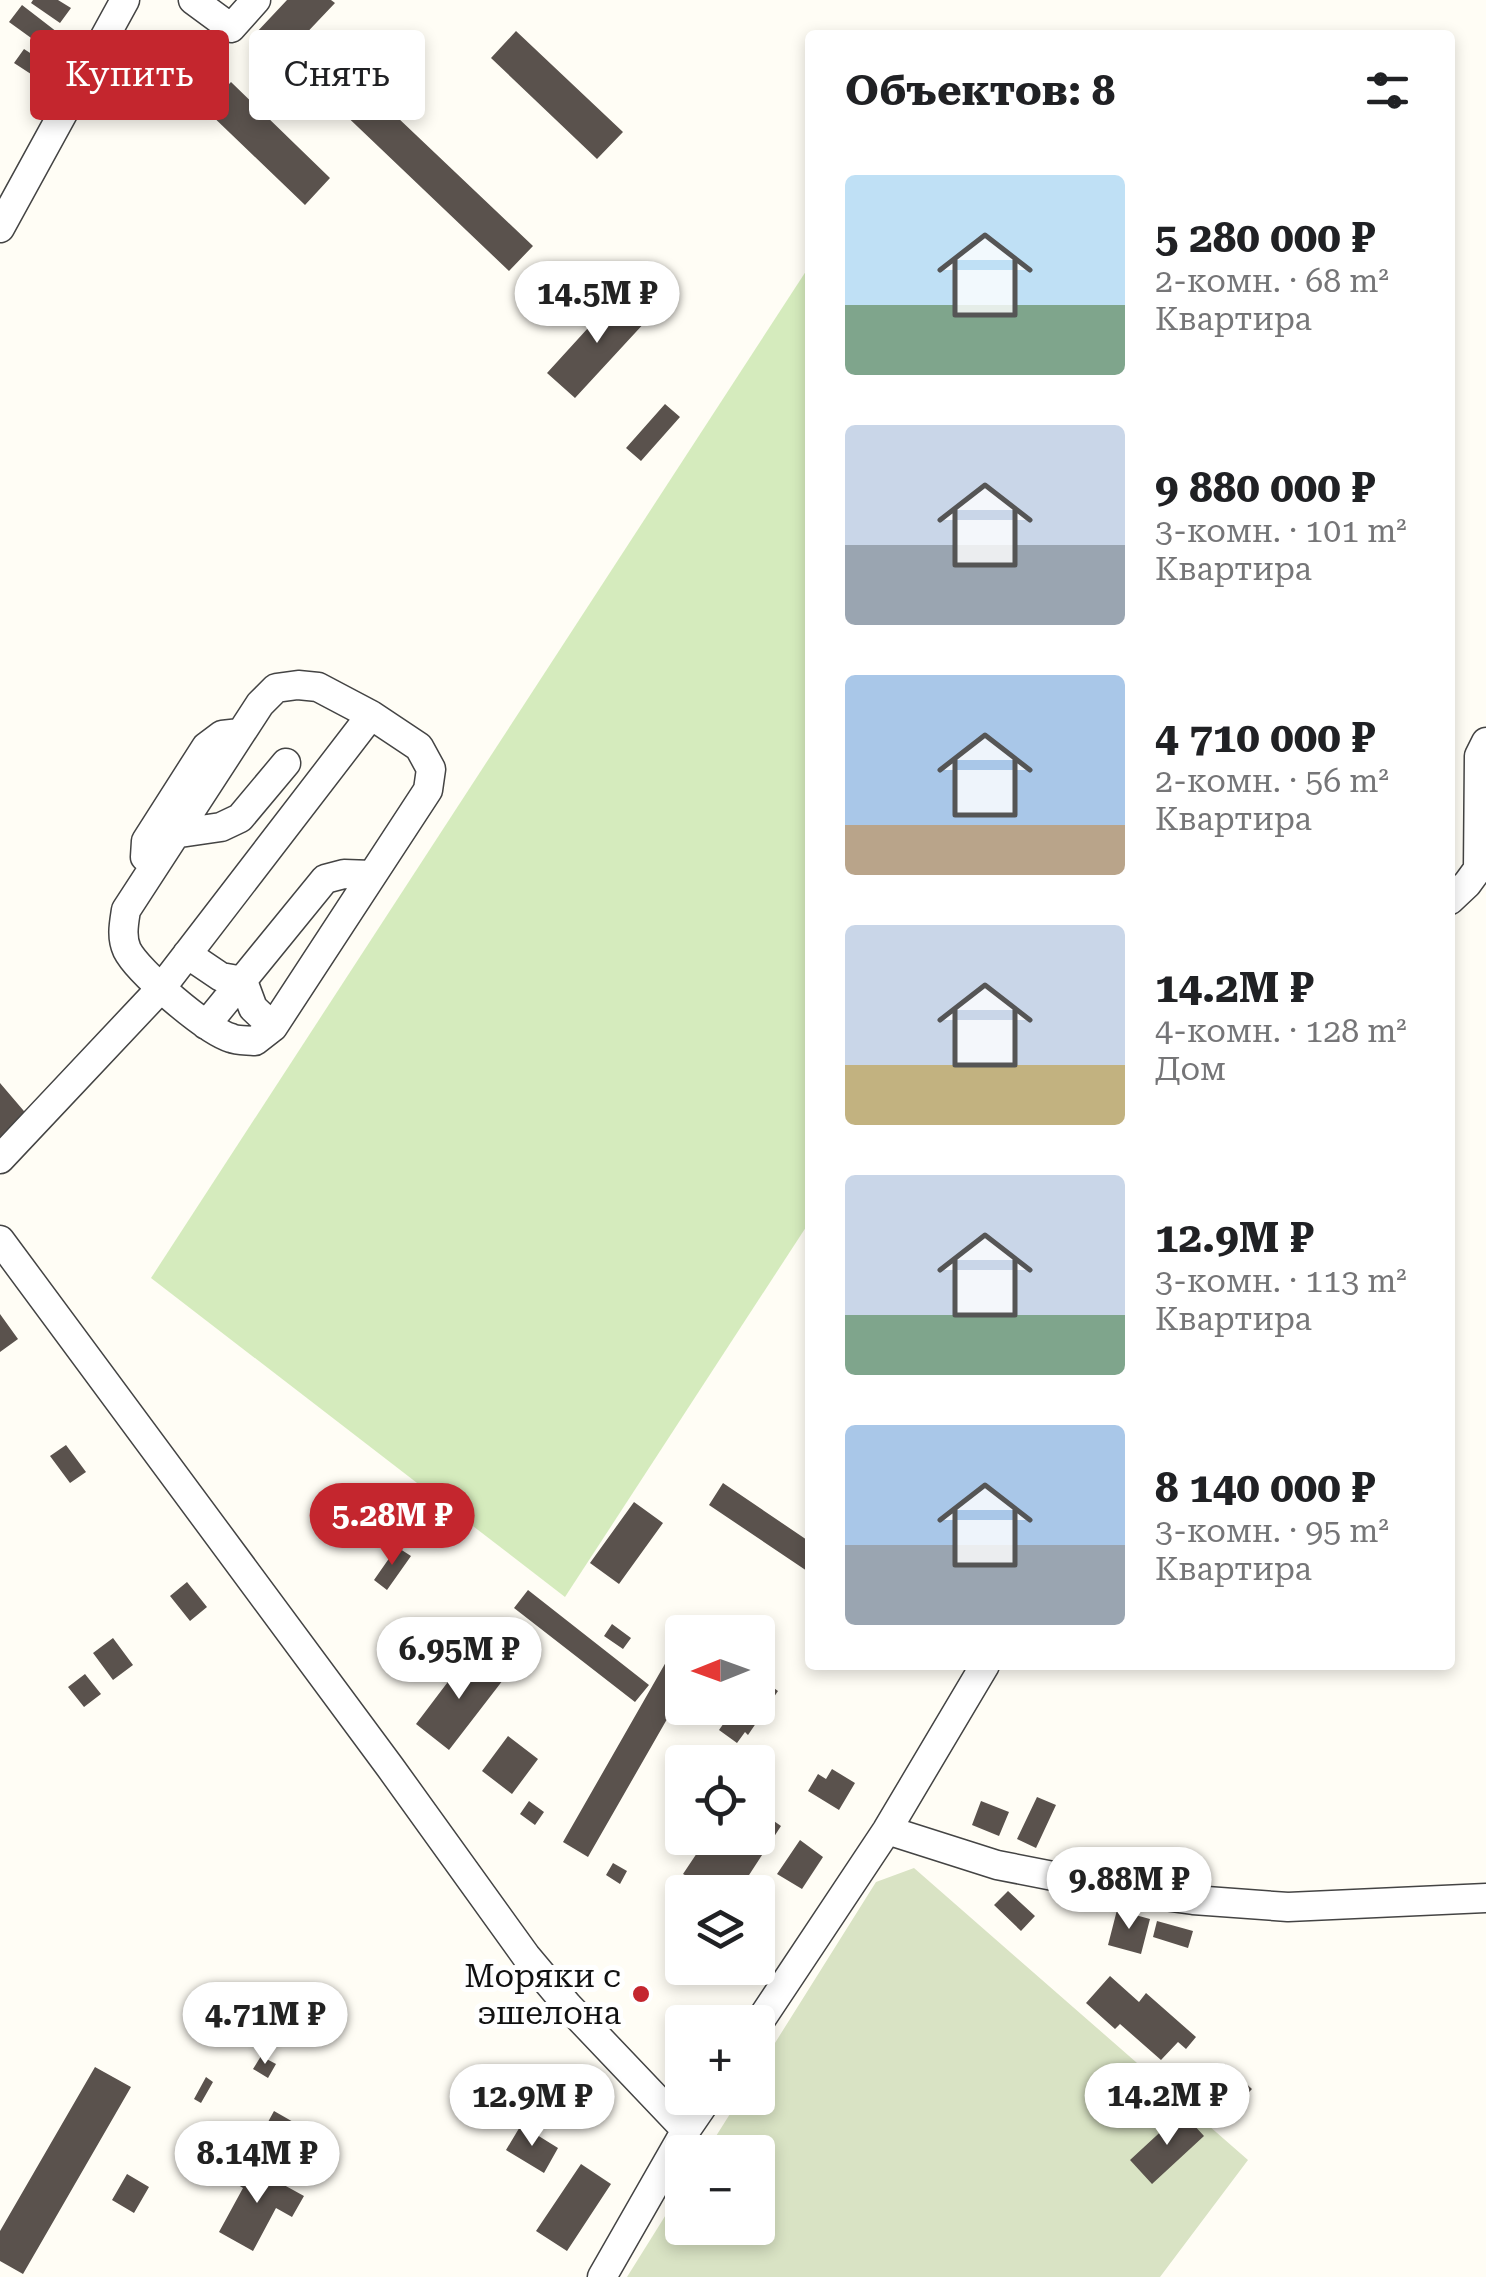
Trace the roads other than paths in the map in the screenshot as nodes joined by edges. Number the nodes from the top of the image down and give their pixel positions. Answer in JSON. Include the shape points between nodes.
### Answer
{"nodes":[{"id":1,"x":125,"y":0,"type":"edge"},
{"id":2,"x":193,"y":0,"type":"edge"},
{"id":3,"x":256,"y":0,"type":"edge"},
{"id":4,"x":0,"y":228,"type":"edge"},
{"id":5,"x":372,"y":715,"type":"junction"},
{"id":6,"x":240,"y":733,"type":"junction"},
{"id":7,"x":1486,"y":742,"type":"edge"},
{"id":8,"x":286,"y":763,"type":"dead end"},
{"id":9,"x":174,"y":834,"type":"junction"},
{"id":10,"x":372,"y":875,"type":"junction"},
{"id":11,"x":142,"y":884,"type":"junction"},
{"id":12,"x":1455,"y":895,"type":"edge"},
{"id":13,"x":187,"y":954,"type":"junction"},
{"id":14,"x":243,"y":981,"type":"junction"},
{"id":15,"x":162,"y":987,"type":"junction"},
{"id":16,"x":206,"y":1025,"type":"junction"},
{"id":17,"x":273,"y":1028,"type":"junction"},
{"id":18,"x":0,"y":1159,"type":"edge"},
{"id":19,"x":0,"y":1240,"type":"edge"},
{"id":20,"x":981,"y":1670,"type":"edge"},
{"id":21,"x":887,"y":1830,"type":"junction"},
{"id":22,"x":1486,"y":1898,"type":"edge"},
{"id":23,"x":771,"y":2005,"type":"edge"},
{"id":24,"x":696,"y":2115,"type":"edge"},
{"id":25,"x":686,"y":2130,"type":"junction"},
{"id":26,"x":602,"y":2277,"type":"edge"}],
"edges":[{"from":1,"to":4,"type":"street"},
{"from":2,"to":3,"type":"street","via":[[231,28]]},
{"from":5,"to":6,"type":"street","via":[[298,685],[276,688]]},
{"from":5,"to":10,"type":"street","via":[[420,747],[431,769],[428,790]]},
{"from":5,"to":13,"type":"street"},
{"from":6,"to":9,"type":"street"},
{"from":6,"to":11,"type":"street","via":[[222,735],[206,747],[146,841]]},
{"from":7,"to":12,"type":"street","via":[[1478,756],[1478,868]]},
{"from":8,"to":9,"type":"street","via":[[240,818]]},
{"from":9,"to":11,"type":"street"},
{"from":10,"to":14,"type":"street","via":[[326,879]]},
{"from":10,"to":17,"type":"street"},
{"from":11,"to":15,"type":"street","via":[[123,929],[127,949]]},
{"from":13,"to":14,"type":"street","via":[[221,978]]},
{"from":13,"to":15,"type":"street"},
{"from":14,"to":16,"type":"street"},
{"from":14,"to":17,"type":"street","via":[[253,1008]]},
{"from":15,"to":16,"type":"street"},
{"from":15,"to":18,"type":"street"},
{"from":16,"to":17,"type":"street","via":[[255,1041]]},
{"from":19,"to":25,"type":"street","via":[[526,1956]]},
{"from":20,"to":21,"type":"street"},
{"from":21,"to":22,"type":"street","via":[[997,1865],[1192,1900],[1288,1906]]},
{"from":21,"to":23,"type":"street"},
{"from":24,"to":25,"type":"street"},
{"from":25,"to":26,"type":"street"}]}
